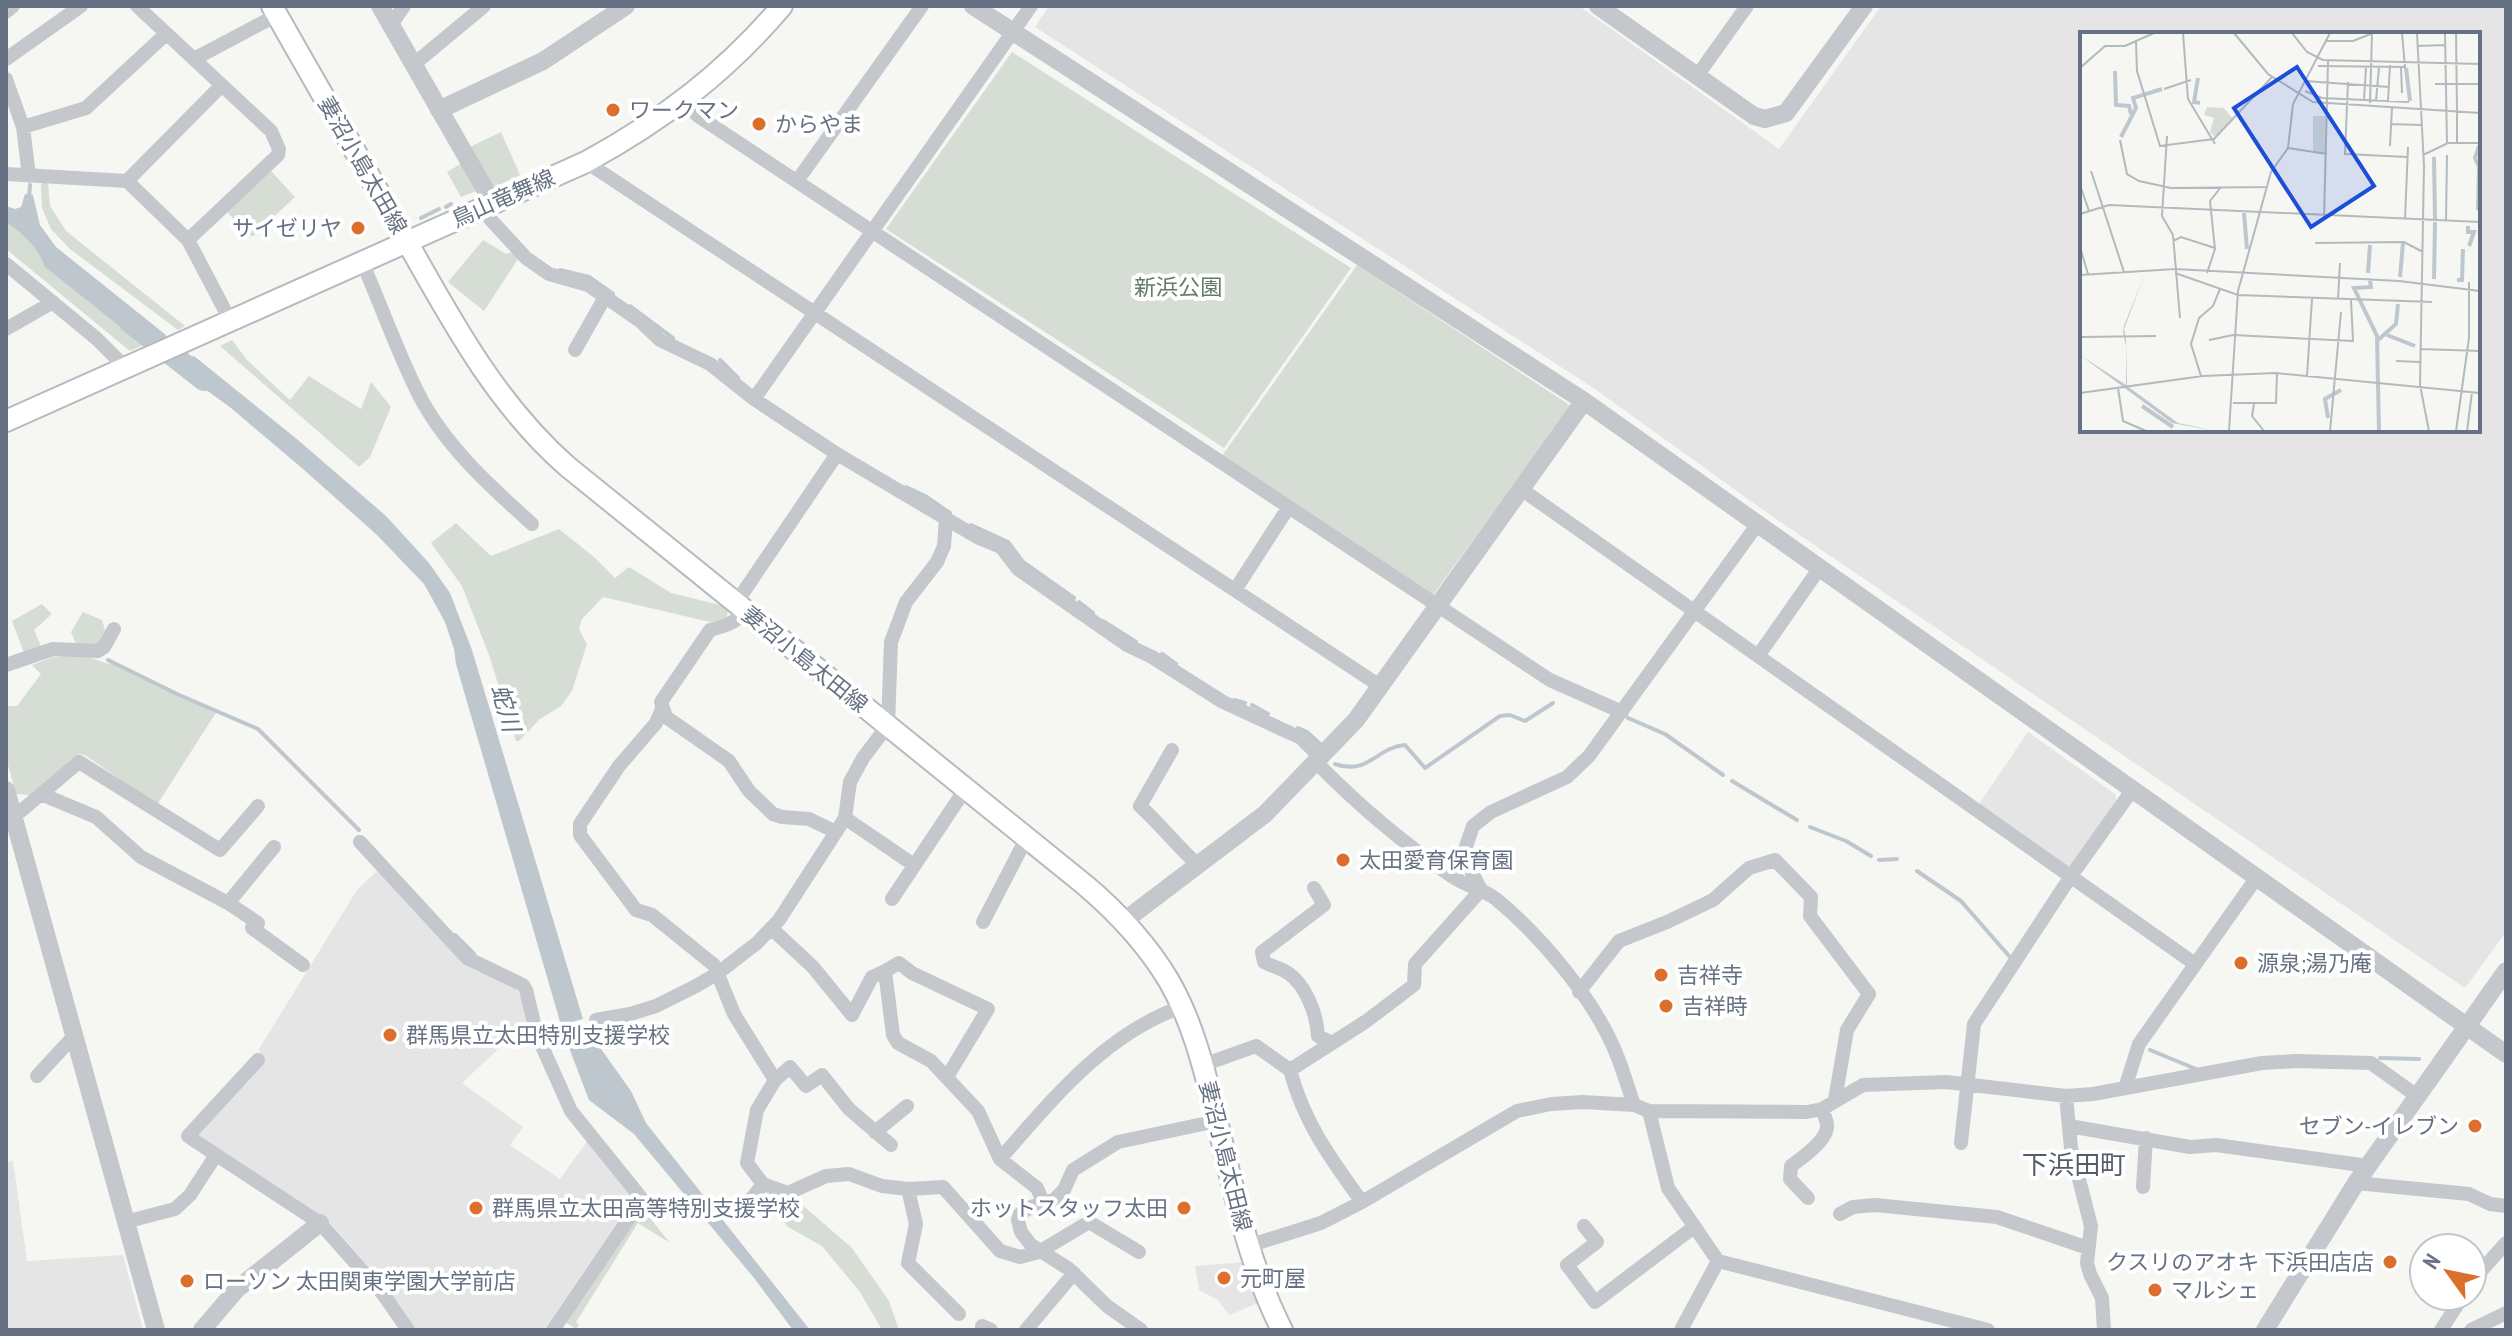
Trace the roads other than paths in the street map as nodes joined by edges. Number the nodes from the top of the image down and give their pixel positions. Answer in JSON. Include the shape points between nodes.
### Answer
{"nodes":[{"id":1,"x":13,"y":6,"type":"edge"},
{"id":2,"x":81,"y":6,"type":"edge"},
{"id":3,"x":137,"y":6,"type":"edge"},
{"id":4,"x":380,"y":6,"type":"edge"},
{"id":5,"x":404,"y":6,"type":"edge"},
{"id":6,"x":484,"y":6,"type":"edge"},
{"id":7,"x":626,"y":6,"type":"edge"},
{"id":8,"x":782,"y":6,"type":"edge"},
{"id":9,"x":922,"y":6,"type":"edge"},
{"id":10,"x":973,"y":6,"type":"edge"},
{"id":11,"x":1031,"y":6,"type":"edge"},
{"id":12,"x":1598,"y":6,"type":"edge"},
{"id":13,"x":1747,"y":6,"type":"edge"},
{"id":14,"x":1864,"y":6,"type":"edge"},
{"id":15,"x":278,"y":9,"type":"edge"},
{"id":16,"x":6,"y":12,"type":"edge"},
{"id":17,"x":1621,"y":13,"type":"edge"},
{"id":18,"x":391,"y":25,"type":"junction"},
{"id":19,"x":1011,"y":33,"type":"junction"},
{"id":20,"x":166,"y":34,"type":"junction"},
{"id":21,"x":6,"y":59,"type":"edge"},
{"id":22,"x":194,"y":59,"type":"junction"},
{"id":23,"x":413,"y":65,"type":"junction"},
{"id":24,"x":1697,"y":76,"type":"junction"},
{"id":25,"x":6,"y":79,"type":"edge"},
{"id":26,"x":222,"y":85,"type":"junction"},
{"id":27,"x":683,"y":101,"type":"junction"},
{"id":28,"x":439,"y":110,"type":"junction"},
{"id":29,"x":23,"y":127,"type":"junction"},
{"id":30,"x":586,"y":162,"type":"junction"},
{"id":31,"x":6,"y":174,"type":"edge"},
{"id":32,"x":29,"y":176,"type":"junction"},
{"id":33,"x":127,"y":181,"type":"junction"},
{"id":34,"x":797,"y":181,"type":"junction"},
{"id":35,"x":486,"y":206,"type":"junction"},
{"id":36,"x":870,"y":231,"type":"junction"},
{"id":37,"x":188,"y":240,"type":"junction"},
{"id":38,"x":407,"y":241,"type":"junction"},
{"id":39,"x":362,"y":262,"type":"junction"},
{"id":40,"x":6,"y":264,"type":"edge"},
{"id":41,"x":605,"y":297,"type":"junction"},
{"id":42,"x":53,"y":302,"type":"junction"},
{"id":43,"x":813,"y":312,"type":"junction"},
{"id":44,"x":231,"y":322,"type":"junction"},
{"id":45,"x":6,"y":329,"type":"edge"},
{"id":46,"x":575,"y":350,"type":"dead end"},
{"id":47,"x":134,"y":363,"type":"junction"},
{"id":48,"x":754,"y":399,"type":"junction"},
{"id":49,"x":1584,"y":401,"type":"junction"},
{"id":50,"x":6,"y":421,"type":"edge"},
{"id":51,"x":837,"y":454,"type":"junction"},
{"id":52,"x":1521,"y":489,"type":"junction"},
{"id":53,"x":1288,"y":508,"type":"junction"},
{"id":54,"x":946,"y":519,"type":"junction"},
{"id":55,"x":532,"y":524,"type":"dead end"},
{"id":56,"x":1757,"y":525,"type":"junction"},
{"id":57,"x":1819,"y":569,"type":"junction"},
{"id":58,"x":1235,"y":590,"type":"junction"},
{"id":59,"x":1437,"y":606,"type":"junction"},
{"id":60,"x":740,"y":607,"type":"junction"},
{"id":61,"x":1696,"y":612,"type":"junction"},
{"id":62,"x":114,"y":629,"type":"dead end"},
{"id":63,"x":1758,"y":656,"type":"junction"},
{"id":64,"x":6,"y":665,"type":"edge"},
{"id":65,"x":1380,"y":686,"type":"junction"},
{"id":66,"x":662,"y":709,"type":"junction"},
{"id":67,"x":1622,"y":712,"type":"junction"},
{"id":68,"x":888,"y":725,"type":"junction"},
{"id":69,"x":1172,"y":750,"type":"dead end"},
{"id":70,"x":1319,"y":760,"type":"junction"},
{"id":71,"x":966,"y":788,"type":"junction"},
{"id":72,"x":2133,"y":789,"type":"junction"},
{"id":73,"x":6,"y":790,"type":"edge"},
{"id":74,"x":41,"y":794,"type":"junction"},
{"id":75,"x":258,"y":806,"type":"dead end"},
{"id":76,"x":10,"y":812,"type":"edge"},
{"id":77,"x":845,"y":818,"type":"junction"},
{"id":78,"x":836,"y":832,"type":"junction"},
{"id":79,"x":1027,"y":837,"type":"junction"},
{"id":80,"x":360,"y":842,"type":"dead end"},
{"id":81,"x":274,"y":847,"type":"dead end"},
{"id":82,"x":1197,"y":864,"type":"junction"},
{"id":83,"x":914,"y":865,"type":"junction"},
{"id":84,"x":2071,"y":876,"type":"junction"},
{"id":85,"x":2257,"y":877,"type":"junction"},
{"id":86,"x":1314,"y":888,"type":"dead end"},
{"id":87,"x":1481,"y":890,"type":"junction"},
{"id":88,"x":892,"y":899,"type":"dead end"},
{"id":89,"x":228,"y":903,"type":"junction"},
{"id":90,"x":1124,"y":921,"type":"junction"},
{"id":91,"x":983,"y":922,"type":"dead end"},
{"id":92,"x":771,"y":928,"type":"junction"},
{"id":93,"x":2195,"y":964,"type":"junction"},
{"id":94,"x":303,"y":965,"type":"dead end"},
{"id":95,"x":885,"y":971,"type":"junction"},
{"id":96,"x":2506,"y":971,"type":"edge"},
{"id":97,"x":718,"y":973,"type":"junction"},
{"id":98,"x":1579,"y":992,"type":"junction"},
{"id":99,"x":1182,"y":1007,"type":"junction"},
{"id":100,"x":596,"y":1020,"type":"dead end"},
{"id":101,"x":2467,"y":1025,"type":"junction"},
{"id":102,"x":74,"y":1036,"type":"junction"},
{"id":103,"x":1332,"y":1043,"type":"junction"},
{"id":104,"x":2506,"y":1054,"type":"edge"},
{"id":105,"x":258,"y":1060,"type":"dead end"},
{"id":106,"x":1203,"y":1065,"type":"junction"},
{"id":107,"x":1290,"y":1070,"type":"junction"},
{"id":108,"x":37,"y":1076,"type":"dead end"},
{"id":109,"x":947,"y":1077,"type":"junction"},
{"id":110,"x":775,"y":1080,"type":"junction"},
{"id":111,"x":1968,"y":1084,"type":"junction"},
{"id":112,"x":2125,"y":1088,"type":"junction"},
{"id":113,"x":2066,"y":1096,"type":"junction"},
{"id":114,"x":2417,"y":1096,"type":"junction"},
{"id":115,"x":1835,"y":1100,"type":"junction"},
{"id":116,"x":1634,"y":1105,"type":"junction"},
{"id":117,"x":907,"y":1106,"type":"dead end"},
{"id":118,"x":1822,"y":1109,"type":"junction"},
{"id":119,"x":1649,"y":1111,"type":"junction"},
{"id":120,"x":1217,"y":1121,"type":"junction"},
{"id":121,"x":2069,"y":1126,"type":"junction"},
{"id":122,"x":875,"y":1132,"type":"junction"},
{"id":123,"x":2146,"y":1138,"type":"junction"},
{"id":124,"x":1961,"y":1143,"type":"dead end"},
{"id":125,"x":891,"y":1145,"type":"dead end"},
{"id":126,"x":216,"y":1155,"type":"junction"},
{"id":127,"x":1000,"y":1159,"type":"junction"},
{"id":128,"x":2368,"y":1166,"type":"junction"},
{"id":129,"x":2356,"y":1183,"type":"junction"},
{"id":130,"x":763,"y":1184,"type":"junction"},
{"id":131,"x":2143,"y":1187,"type":"dead end"},
{"id":132,"x":908,"y":1189,"type":"junction"},
{"id":133,"x":1808,"y":1198,"type":"dead end"},
{"id":134,"x":1043,"y":1202,"type":"junction"},
{"id":135,"x":1362,"y":1202,"type":"junction"},
{"id":136,"x":2506,"y":1206,"type":"edge"},
{"id":137,"x":741,"y":1212,"type":"dead end"},
{"id":138,"x":1840,"y":1214,"type":"dead end"},
{"id":139,"x":125,"y":1222,"type":"junction"},
{"id":140,"x":320,"y":1223,"type":"junction"},
{"id":141,"x":1584,"y":1226,"type":"dead end"},
{"id":142,"x":1694,"y":1227,"type":"junction"},
{"id":143,"x":2506,"y":1243,"type":"edge"},
{"id":144,"x":1248,"y":1246,"type":"junction"},
{"id":145,"x":2088,"y":1248,"type":"junction"},
{"id":146,"x":1039,"y":1252,"type":"junction"},
{"id":147,"x":1139,"y":1252,"type":"dead end"},
{"id":148,"x":1718,"y":1261,"type":"junction"},
{"id":149,"x":2488,"y":1263,"type":"edge"},
{"id":150,"x":1074,"y":1273,"type":"junction"},
{"id":151,"x":2506,"y":1313,"type":"edge"},
{"id":152,"x":959,"y":1314,"type":"dead end"},
{"id":153,"x":1139,"y":1329,"type":"edge"},
{"id":154,"x":156,"y":1330,"type":"edge"},
{"id":155,"x":202,"y":1330,"type":"edge"},
{"id":156,"x":408,"y":1330,"type":"edge"},
{"id":157,"x":553,"y":1330,"type":"edge"},
{"id":158,"x":1026,"y":1330,"type":"edge"},
{"id":159,"x":1282,"y":1330,"type":"edge"},
{"id":160,"x":1681,"y":1330,"type":"edge"},
{"id":161,"x":1988,"y":1330,"type":"edge"},
{"id":162,"x":2104,"y":1330,"type":"edge"},
{"id":163,"x":2265,"y":1330,"type":"edge"},
{"id":164,"x":2471,"y":1330,"type":"edge"}],
"edges":[{"from":1,"to":16,"type":"street"},
{"from":2,"to":21,"type":"street"},
{"from":3,"to":20,"type":"street"},
{"from":4,"to":18,"type":"street"},
{"from":5,"to":18,"type":"street"},
{"from":6,"to":23,"type":"street"},
{"from":7,"to":28,"type":"street","via":[[543,61]]},
{"from":8,"to":27,"type":"main road","name":"鳥山竜舞線","via":[[748,46]]},
{"from":9,"to":34,"type":"street"},
{"from":10,"to":19,"type":"street"},
{"from":11,"to":19,"type":"street"},
{"from":12,"to":17,"type":"street"},
{"from":13,"to":24,"type":"street"},
{"from":14,"to":24,"type":"street","via":[[1786,113],[1765,119],[1754,116]]},
{"from":15,"to":22,"type":"street"},
{"from":15,"to":38,"type":"main road","name":"妻沼小島太田線"},
{"from":17,"to":24,"type":"street"},
{"from":18,"to":23,"type":"street"},
{"from":19,"to":36,"type":"street"},
{"from":19,"to":49,"type":"street"},
{"from":20,"to":22,"type":"street"},
{"from":20,"to":29,"type":"street","via":[[86,108]]},
{"from":22,"to":26,"type":"street"},
{"from":23,"to":28,"type":"street"},
{"from":25,"to":29,"type":"street"},
{"from":26,"to":33,"type":"street"},
{"from":26,"to":37,"type":"street","via":[[271,131],[278,155]]},
{"from":27,"to":30,"type":"main road","name":"鳥山竜舞線"},
{"from":27,"to":34,"type":"street"},
{"from":28,"to":35,"type":"street"},
{"from":29,"to":32,"type":"street"},
{"from":30,"to":35,"type":"main road","name":"鳥山竜舞線"},
{"from":30,"to":43,"type":"street"},
{"from":31,"to":32,"type":"street"},
{"from":32,"to":33,"type":"street"},
{"from":33,"to":37,"type":"street"},
{"from":34,"to":36,"type":"street"},
{"from":35,"to":38,"type":"main road","name":"鳥山竜舞線"},
{"from":35,"to":41,"type":"street","via":[[526,258],[549,274],[581,282]]},
{"from":36,"to":43,"type":"street"},
{"from":36,"to":53,"type":"street"},
{"from":37,"to":44,"type":"street"},
{"from":38,"to":39,"type":"main road","name":"鳥山竜舞線"},
{"from":38,"to":60,"type":"main road","name":"妻沼小島太田線","via":[[485,373],[535,436]]},
{"from":39,"to":44,"type":"main road","name":"鳥山竜舞線"},
{"from":39,"to":55,"type":"street","via":[[419,395],[444,434]]},
{"from":40,"to":42,"type":"street"},
{"from":41,"to":46,"type":"street"},
{"from":41,"to":48,"type":"street","via":[[660,340],[710,364]]},
{"from":42,"to":45,"type":"street"},
{"from":42,"to":47,"type":"street"},
{"from":43,"to":48,"type":"street"},
{"from":43,"to":58,"type":"street"},
{"from":44,"to":47,"type":"main road","name":"鳥山竜舞線"},
{"from":47,"to":50,"type":"main road"},
{"from":48,"to":51,"type":"street"},
{"from":49,"to":52,"type":"street"},
{"from":49,"to":56,"type":"street"},
{"from":51,"to":54,"type":"street"},
{"from":51,"to":60,"type":"street"},
{"from":52,"to":59,"type":"street"},
{"from":52,"to":61,"type":"street"},
{"from":53,"to":58,"type":"street"},
{"from":53,"to":59,"type":"street"},
{"from":54,"to":68,"type":"street","via":[[937,562],[906,602],[891,642]]},
{"from":54,"to":70,"type":"street","via":[[1001,547],[1018,569],[1127,645],[1223,702],[1301,738]]},
{"from":56,"to":57,"type":"street"},
{"from":56,"to":61,"type":"street"},
{"from":57,"to":63,"type":"street"},
{"from":57,"to":72,"type":"street"},
{"from":58,"to":65,"type":"street"},
{"from":59,"to":65,"type":"street"},
{"from":59,"to":67,"type":"street","via":[[1550,680]]},
{"from":60,"to":66,"type":"street","via":[[739,619],[710,630],[661,702]]},
{"from":60,"to":68,"type":"main road","name":"妻沼小島太田線"},
{"from":61,"to":63,"type":"street"},
{"from":61,"to":67,"type":"street"},
{"from":62,"to":64,"type":"street","via":[[98,651],[53,649]]},
{"from":63,"to":84,"type":"street"},
{"from":65,"to":70,"type":"street"},
{"from":66,"to":78,"type":"street","via":[[729,761],[773,814],[809,819]]},
{"from":66,"to":97,"type":"street","via":[[578,829],[636,910],[652,915]]},
{"from":67,"to":87,"type":"street","via":[[1567,777],[1491,812],[1473,826],[1463,855]]},
{"from":68,"to":71,"type":"main road","name":"妻沼小島太田線"},
{"from":68,"to":77,"type":"street","via":[[850,782]]},
{"from":69,"to":82,"type":"street","via":[[1140,806]]},
{"from":70,"to":82,"type":"street","via":[[1265,814]]},
{"from":70,"to":87,"type":"street","via":[[1353,800],[1398,839],[1457,880]]},
{"from":71,"to":79,"type":"main road","name":"妻沼小島太田線"},
{"from":71,"to":83,"type":"street"},
{"from":72,"to":84,"type":"street"},
{"from":72,"to":85,"type":"street"},
{"from":73,"to":76,"type":"street"},
{"from":74,"to":75,"type":"street","via":[[79,762],[220,850]]},
{"from":74,"to":76,"type":"street"},
{"from":74,"to":89,"type":"street","via":[[96,817],[141,857]]},
{"from":76,"to":102,"type":"street"},
{"from":77,"to":78,"type":"street"},
{"from":77,"to":83,"type":"street"},
{"from":78,"to":92,"type":"street"},
{"from":79,"to":90,"type":"main road","name":"妻沼小島太田線"},
{"from":79,"to":91,"type":"street"},
{"from":80,"to":157,"type":"street","via":[[467,958],[523,985],[537,1035],[571,1111],[642,1199]]},
{"from":81,"to":89,"type":"street"},
{"from":82,"to":90,"type":"street"},
{"from":83,"to":88,"type":"street"},
{"from":84,"to":93,"type":"street"},
{"from":84,"to":111,"type":"street","via":[[1974,1024]]},
{"from":85,"to":93,"type":"street"},
{"from":85,"to":101,"type":"street"},
{"from":86,"to":103,"type":"street","via":[[1324,905],[1262,952],[1264,962],[1290,974],[1308,999],[1318,1036]]},
{"from":87,"to":98,"type":"street","via":[[1550,951]]},
{"from":87,"to":103,"type":"street","via":[[1415,964],[1414,985]]},
{"from":89,"to":94,"type":"street"},
{"from":90,"to":99,"type":"main road","name":"妻沼小島太田線"},
{"from":92,"to":95,"type":"street","via":[[813,967],[852,1015],[872,977]]},
{"from":92,"to":97,"type":"street"},
{"from":93,"to":112,"type":"street","via":[[2139,1044]]},
{"from":95,"to":109,"type":"street","via":[[893,1035]]},
{"from":95,"to":109,"type":"street","via":[[899,963],[988,1009]]},
{"from":96,"to":101,"type":"street"},
{"from":97,"to":100,"type":"street","via":[[656,1006]]},
{"from":97,"to":110,"type":"street","via":[[734,1014]]},
{"from":98,"to":115,"type":"street","via":[[1619,941],[1713,900],[1749,868],[1775,860],[1811,897],[1810,916],[1869,994],[1847,1030]]},
{"from":98,"to":116,"type":"street","via":[[1616,1053]]},
{"from":99,"to":106,"type":"main road","name":"妻沼小島太田線"},
{"from":99,"to":127,"type":"street","via":[[1137,1026],[1078,1073]]},
{"from":101,"to":104,"type":"street"},
{"from":101,"to":114,"type":"street"},
{"from":102,"to":108,"type":"street"},
{"from":102,"to":139,"type":"street"},
{"from":103,"to":107,"type":"street"},
{"from":105,"to":126,"type":"street","via":[[190,1137]]},
{"from":106,"to":107,"type":"street","via":[[1256,1046]]},
{"from":106,"to":120,"type":"main road","name":"妻沼小島太田線"},
{"from":107,"to":135,"type":"street","via":[[1299,1104]]},
{"from":109,"to":127,"type":"street","via":[[978,1111]]},
{"from":110,"to":122,"type":"street","via":[[790,1067],[806,1086],[822,1075]]},
{"from":110,"to":130,"type":"street","via":[[757,1110],[747,1163]]},
{"from":111,"to":113,"type":"street"},
{"from":111,"to":115,"type":"street","via":[[1863,1085]]},
{"from":111,"to":124,"type":"street"},
{"from":112,"to":113,"type":"street"},
{"from":112,"to":114,"type":"street","via":[[2262,1063],[2371,1063]]},
{"from":113,"to":121,"type":"street"},
{"from":114,"to":128,"type":"street"},
{"from":115,"to":118,"type":"street"},
{"from":116,"to":119,"type":"street"},
{"from":116,"to":135,"type":"street","via":[[1583,1102],[1517,1111]]},
{"from":117,"to":122,"type":"street"},
{"from":118,"to":119,"type":"street"},
{"from":118,"to":133,"type":"street","via":[[1828,1125],[1825,1134],[1791,1166],[1790,1179]]},
{"from":119,"to":142,"type":"street","via":[[1668,1188]]},
{"from":120,"to":134,"type":"street","via":[[1118,1142],[1073,1170],[1059,1196]]},
{"from":120,"to":144,"type":"main road","name":"妻沼小島太田線"},
{"from":121,"to":123,"type":"street"},
{"from":121,"to":145,"type":"street","via":[[2091,1226]]},
{"from":122,"to":125,"type":"street"},
{"from":123,"to":128,"type":"street"},
{"from":123,"to":131,"type":"street"},
{"from":126,"to":139,"type":"street","via":[[175,1209]]},
{"from":126,"to":140,"type":"street"},
{"from":127,"to":134,"type":"street","via":[[1037,1188]]},
{"from":128,"to":129,"type":"street"},
{"from":129,"to":136,"type":"street","via":[[2469,1194]]},
{"from":129,"to":163,"type":"street"},
{"from":130,"to":132,"type":"street","via":[[788,1193],[826,1176],[849,1174]]},
{"from":130,"to":137,"type":"street"},
{"from":132,"to":146,"type":"street","via":[[943,1187],[1000,1251],[1020,1257]]},
{"from":132,"to":152,"type":"street","via":[[916,1224],[908,1263]]},
{"from":134,"to":146,"type":"street","via":[[1025,1210],[1018,1220],[1021,1232]]},
{"from":135,"to":144,"type":"street","via":[[1321,1223]]},
{"from":138,"to":145,"type":"street","via":[[1875,1205],[1997,1217]]},
{"from":139,"to":154,"type":"street"},
{"from":140,"to":155,"type":"street","via":[[237,1289]]},
{"from":140,"to":156,"type":"street"},
{"from":141,"to":142,"type":"street","via":[[1597,1242],[1567,1265],[1595,1302]]},
{"from":142,"to":148,"type":"street"},
{"from":143,"to":149,"type":"street"},
{"from":144,"to":159,"type":"main road","name":"妻沼小島太田線"},
{"from":145,"to":162,"type":"street","via":[[2087,1263],[2102,1298]]},
{"from":146,"to":147,"type":"street","via":[[1089,1222]]},
{"from":146,"to":150,"type":"street"},
{"from":148,"to":160,"type":"street"},
{"from":148,"to":161,"type":"street"},
{"from":150,"to":153,"type":"street"},
{"from":150,"to":158,"type":"street"},
{"from":151,"to":164,"type":"street"}]}
